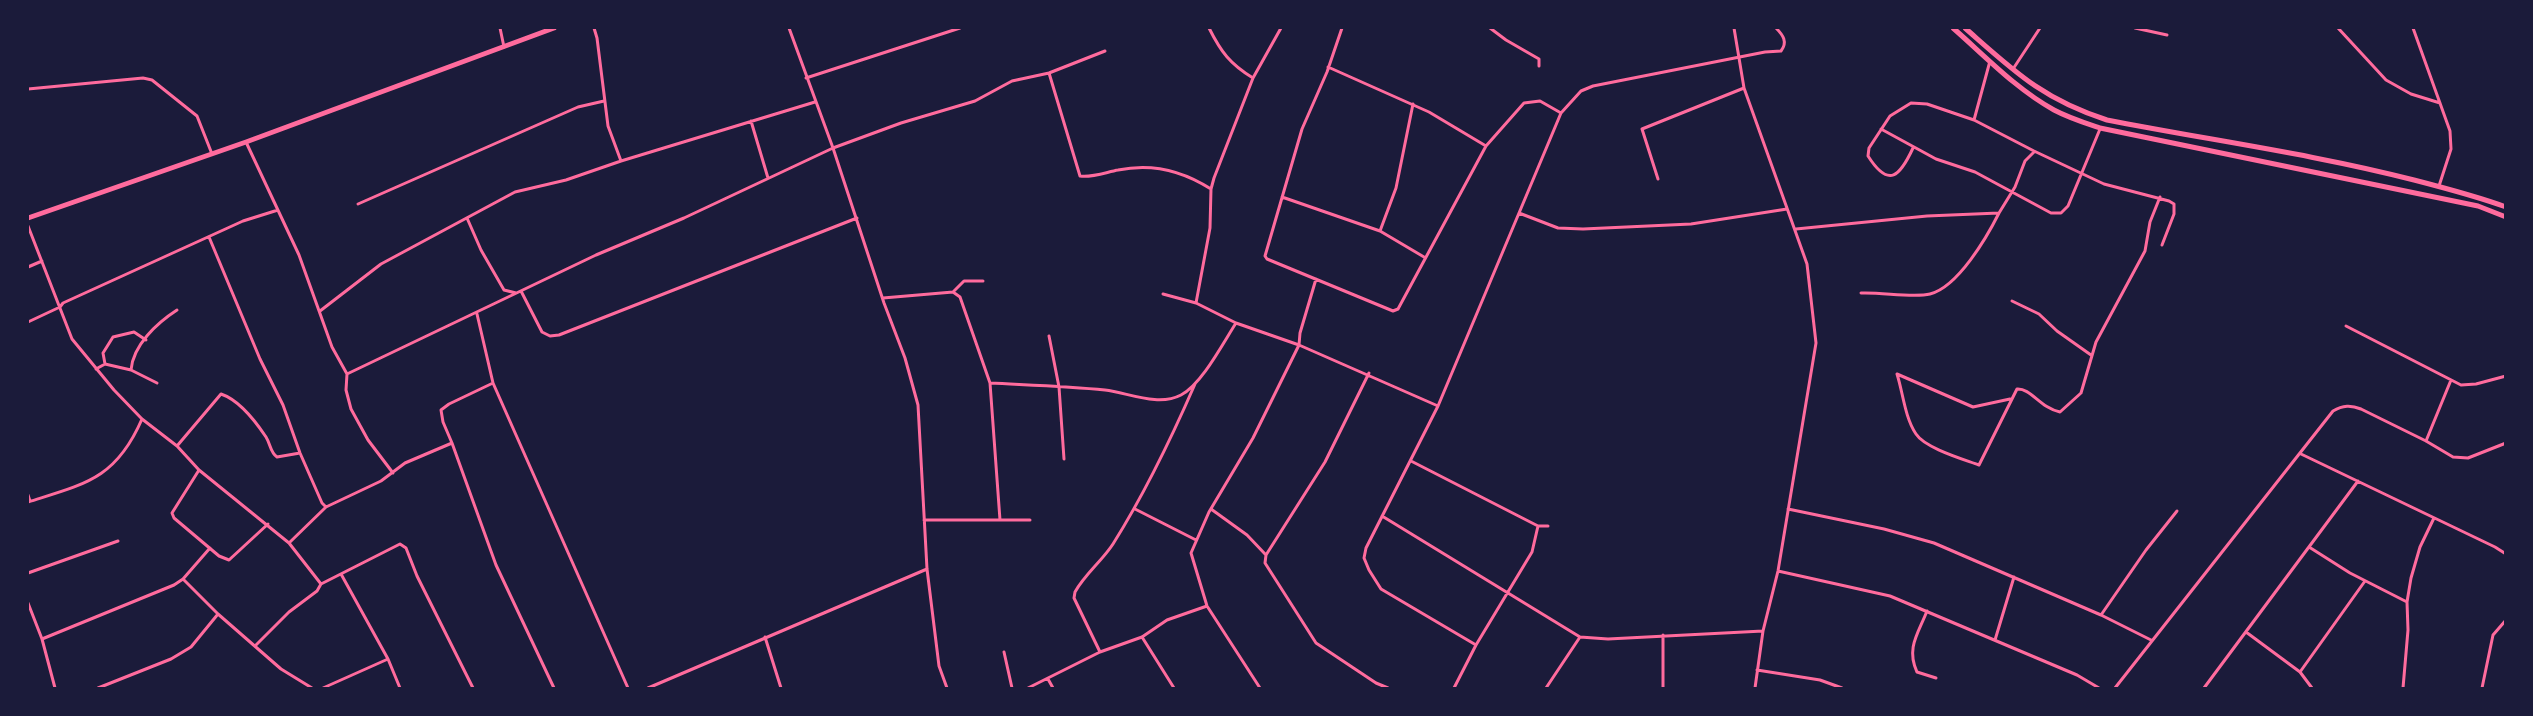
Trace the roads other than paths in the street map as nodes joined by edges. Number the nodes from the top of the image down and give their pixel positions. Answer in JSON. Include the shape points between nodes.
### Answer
{"nodes":[{"id":1,"x":500,"y":28,"type":"edge"},
{"id":2,"x":554,"y":28,"type":"edge"},
{"id":3,"x":594,"y":28,"type":"edge"},
{"id":4,"x":788,"y":28,"type":"edge"},
{"id":5,"x":960,"y":28,"type":"edge"},
{"id":6,"x":1209,"y":28,"type":"edge"},
{"id":7,"x":1281,"y":28,"type":"edge"},
{"id":8,"x":1342,"y":28,"type":"edge"},
{"id":9,"x":1491,"y":28,"type":"edge"},
{"id":10,"x":1734,"y":28,"type":"edge"},
{"id":11,"x":1776,"y":28,"type":"edge"},
{"id":12,"x":1953,"y":28,"type":"edge"},
{"id":13,"x":1965,"y":28,"type":"edge"},
{"id":14,"x":2040,"y":28,"type":"edge"},
{"id":15,"x":2135,"y":28,"type":"edge"},
{"id":16,"x":2338,"y":28,"type":"edge"},
{"id":17,"x":2413,"y":28,"type":"edge"},
{"id":18,"x":2167,"y":35,"type":"dead end"},
{"id":19,"x":504,"y":47,"type":"junction"},
{"id":20,"x":1105,"y":50,"type":"dead end"},
{"id":21,"x":1739,"y":58,"type":"junction"},
{"id":22,"x":1990,"y":60,"type":"junction"},
{"id":23,"x":1539,"y":66,"type":"dead end"},
{"id":24,"x":1328,"y":67,"type":"junction"},
{"id":25,"x":2012,"y":70,"type":"junction"},
{"id":26,"x":1049,"y":73,"type":"junction"},
{"id":27,"x":806,"y":78,"type":"junction"},
{"id":28,"x":1254,"y":78,"type":"junction"},
{"id":29,"x":1744,"y":88,"type":"junction"},
{"id":30,"x":28,"y":89,"type":"edge"},
{"id":31,"x":604,"y":101,"type":"junction"},
{"id":32,"x":815,"y":102,"type":"junction"},
{"id":33,"x":2440,"y":103,"type":"junction"},
{"id":34,"x":1413,"y":104,"type":"junction"},
{"id":35,"x":1561,"y":113,"type":"junction"},
{"id":36,"x":1974,"y":120,"type":"junction"},
{"id":37,"x":751,"y":121,"type":"junction"},
{"id":38,"x":2100,"y":128,"type":"junction"},
{"id":39,"x":1882,"y":129,"type":"junction"},
{"id":40,"x":246,"y":142,"type":"junction"},
{"id":41,"x":1486,"y":146,"type":"junction"},
{"id":42,"x":834,"y":148,"type":"junction"},
{"id":43,"x":1913,"y":148,"type":"junction"},
{"id":44,"x":2034,"y":151,"type":"junction"},
{"id":45,"x":212,"y":154,"type":"junction"},
{"id":46,"x":621,"y":161,"type":"junction"},
{"id":47,"x":2081,"y":174,"type":"junction"},
{"id":48,"x":768,"y":178,"type":"junction"},
{"id":49,"x":1658,"y":179,"type":"dead end"},
{"id":50,"x":2439,"y":186,"type":"junction"},
{"id":51,"x":1211,"y":189,"type":"junction"},
{"id":52,"x":2012,"y":192,"type":"junction"},
{"id":53,"x":1282,"y":197,"type":"junction"},
{"id":54,"x":2160,"y":197,"type":"junction"},
{"id":55,"x":358,"y":204,"type":"dead end"},
{"id":56,"x":2506,"y":207,"type":"edge"},
{"id":57,"x":1787,"y":209,"type":"junction"},
{"id":58,"x":278,"y":210,"type":"junction"},
{"id":59,"x":1519,"y":213,"type":"junction"},
{"id":60,"x":1999,"y":213,"type":"junction"},
{"id":61,"x":2506,"y":216,"type":"edge"},
{"id":62,"x":28,"y":218,"type":"edge"},
{"id":63,"x":467,"y":218,"type":"junction"},
{"id":64,"x":857,"y":218,"type":"junction"},
{"id":65,"x":28,"y":226,"type":"edge"},
{"id":66,"x":1796,"y":229,"type":"junction"},
{"id":67,"x":1380,"y":231,"type":"junction"},
{"id":68,"x":209,"y":237,"type":"junction"},
{"id":69,"x":2162,"y":245,"type":"dead end"},
{"id":70,"x":1424,"y":257,"type":"junction"},
{"id":71,"x":42,"y":261,"type":"junction"},
{"id":72,"x":28,"y":267,"type":"edge"},
{"id":73,"x":1316,"y":279,"type":"junction"},
{"id":74,"x":982,"y":281,"type":"dead end"},
{"id":75,"x":521,"y":291,"type":"junction"},
{"id":76,"x":953,"y":292,"type":"junction"},
{"id":77,"x":516,"y":293,"type":"junction"},
{"id":78,"x":1861,"y":293,"type":"dead end"},
{"id":79,"x":1163,"y":294,"type":"dead end"},
{"id":80,"x":883,"y":298,"type":"junction"},
{"id":81,"x":2012,"y":301,"type":"dead end"},
{"id":82,"x":1196,"y":303,"type":"junction"},
{"id":83,"x":60,"y":308,"type":"junction"},
{"id":84,"x":177,"y":310,"type":"dead end"},
{"id":85,"x":320,"y":311,"type":"junction"},
{"id":86,"x":477,"y":314,"type":"junction"},
{"id":87,"x":28,"y":322,"type":"edge"},
{"id":88,"x":1236,"y":322,"type":"junction"},
{"id":89,"x":2346,"y":326,"type":"dead end"},
{"id":90,"x":1049,"y":336,"type":"dead end"},
{"id":91,"x":146,"y":340,"type":"junction"},
{"id":92,"x":1299,"y":345,"type":"junction"},
{"id":93,"x":2091,"y":355,"type":"junction"},
{"id":94,"x":105,"y":364,"type":"junction"},
{"id":95,"x":96,"y":369,"type":"junction"},
{"id":96,"x":131,"y":370,"type":"junction"},
{"id":97,"x":1369,"y":373,"type":"junction"},
{"id":98,"x":347,"y":374,"type":"junction"},
{"id":99,"x":2506,"y":376,"type":"edge"},
{"id":100,"x":2451,"y":380,"type":"junction"},
{"id":101,"x":157,"y":383,"type":"dead end"},
{"id":102,"x":492,"y":383,"type":"junction"},
{"id":103,"x":990,"y":383,"type":"junction"},
{"id":104,"x":1195,"y":384,"type":"junction"},
{"id":105,"x":1059,"y":387,"type":"junction"},
{"id":106,"x":2010,"y":398,"type":"junction"},
{"id":107,"x":1438,"y":406,"type":"junction"},
{"id":108,"x":142,"y":418,"type":"junction"},
{"id":109,"x":2426,"y":441,"type":"junction"},
{"id":110,"x":452,"y":443,"type":"junction"},
{"id":111,"x":2506,"y":443,"type":"edge"},
{"id":112,"x":177,"y":446,"type":"junction"},
{"id":113,"x":300,"y":453,"type":"junction"},
{"id":114,"x":2301,"y":454,"type":"junction"},
{"id":115,"x":1064,"y":459,"type":"dead end"},
{"id":116,"x":1410,"y":461,"type":"junction"},
{"id":117,"x":199,"y":470,"type":"junction"},
{"id":118,"x":393,"y":473,"type":"junction"},
{"id":119,"x":2358,"y":481,"type":"junction"},
{"id":120,"x":28,"y":495,"type":"edge"},
{"id":121,"x":29,"y":501,"type":"edge"},
{"id":122,"x":326,"y":507,"type":"junction"},
{"id":123,"x":1135,"y":509,"type":"junction"},
{"id":124,"x":1788,"y":509,"type":"junction"},
{"id":125,"x":1211,"y":510,"type":"junction"},
{"id":126,"x":2177,"y":510,"type":"dead end"},
{"id":127,"x":1382,"y":516,"type":"junction"},
{"id":128,"x":2434,"y":518,"type":"junction"},
{"id":129,"x":924,"y":520,"type":"junction"},
{"id":130,"x":1000,"y":520,"type":"junction"},
{"id":131,"x":1030,"y":520,"type":"dead end"},
{"id":132,"x":268,"y":524,"type":"junction"},
{"id":133,"x":1538,"y":526,"type":"junction"},
{"id":134,"x":1548,"y":526,"type":"dead end"},
{"id":135,"x":1196,"y":540,"type":"junction"},
{"id":136,"x":118,"y":541,"type":"dead end"},
{"id":137,"x":289,"y":543,"type":"junction"},
{"id":138,"x":2310,"y":547,"type":"junction"},
{"id":139,"x":210,"y":548,"type":"junction"},
{"id":140,"x":2506,"y":554,"type":"edge"},
{"id":141,"x":1266,"y":555,"type":"junction"},
{"id":142,"x":928,"y":569,"type":"junction"},
{"id":143,"x":1778,"y":571,"type":"junction"},
{"id":144,"x":28,"y":573,"type":"edge"},
{"id":145,"x":341,"y":574,"type":"junction"},
{"id":146,"x":2014,"y":577,"type":"junction"},
{"id":147,"x":183,"y":579,"type":"junction"},
{"id":148,"x":2365,"y":581,"type":"junction"},
{"id":149,"x":321,"y":584,"type":"junction"},
{"id":150,"x":1507,"y":591,"type":"junction"},
{"id":151,"x":2407,"y":602,"type":"junction"},
{"id":152,"x":28,"y":603,"type":"edge"},
{"id":153,"x":1207,"y":606,"type":"junction"},
{"id":154,"x":1927,"y":611,"type":"junction"},
{"id":155,"x":218,"y":614,"type":"junction"},
{"id":156,"x":2101,"y":614,"type":"junction"},
{"id":157,"x":2506,"y":620,"type":"edge"},
{"id":158,"x":1763,"y":631,"type":"junction"},
{"id":159,"x":2246,"y":632,"type":"junction"},
{"id":160,"x":1663,"y":635,"type":"junction"},
{"id":161,"x":765,"y":637,"type":"junction"},
{"id":162,"x":1142,"y":637,"type":"junction"},
{"id":163,"x":1580,"y":637,"type":"junction"},
{"id":164,"x":42,"y":639,"type":"junction"},
{"id":165,"x":1995,"y":640,"type":"junction"},
{"id":166,"x":2151,"y":640,"type":"junction"},
{"id":167,"x":1476,"y":645,"type":"junction"},
{"id":168,"x":255,"y":646,"type":"junction"},
{"id":169,"x":1004,"y":652,"type":"dead end"},
{"id":170,"x":1100,"y":652,"type":"junction"},
{"id":171,"x":388,"y":659,"type":"junction"},
{"id":172,"x":1757,"y":670,"type":"junction"},
{"id":173,"x":2300,"y":672,"type":"junction"},
{"id":174,"x":1936,"y":678,"type":"dead end"},
{"id":175,"x":1048,"y":679,"type":"junction"},
{"id":176,"x":1376,"y":684,"type":"junction"},
{"id":177,"x":55,"y":688,"type":"edge"},
{"id":178,"x":98,"y":688,"type":"edge"},
{"id":179,"x":312,"y":688,"type":"edge"},
{"id":180,"x":323,"y":688,"type":"edge"},
{"id":181,"x":400,"y":688,"type":"edge"},
{"id":182,"x":472,"y":688,"type":"edge"},
{"id":183,"x":554,"y":688,"type":"edge"},
{"id":184,"x":628,"y":688,"type":"edge"},
{"id":185,"x":648,"y":688,"type":"edge"},
{"id":186,"x":781,"y":688,"type":"edge"},
{"id":187,"x":948,"y":688,"type":"edge"},
{"id":188,"x":1012,"y":688,"type":"edge"},
{"id":189,"x":1028,"y":688,"type":"edge"},
{"id":190,"x":1053,"y":688,"type":"edge"},
{"id":191,"x":1174,"y":688,"type":"edge"},
{"id":192,"x":1260,"y":688,"type":"edge"},
{"id":193,"x":1373,"y":688,"type":"edge"},
{"id":194,"x":1388,"y":688,"type":"edge"},
{"id":195,"x":1454,"y":688,"type":"edge"},
{"id":196,"x":1546,"y":688,"type":"edge"},
{"id":197,"x":1663,"y":688,"type":"edge"},
{"id":198,"x":1755,"y":688,"type":"edge"},
{"id":199,"x":1842,"y":688,"type":"edge"},
{"id":200,"x":2099,"y":688,"type":"edge"},
{"id":201,"x":2114,"y":688,"type":"edge"},
{"id":202,"x":2204,"y":688,"type":"edge"},
{"id":203,"x":2312,"y":688,"type":"edge"},
{"id":204,"x":2403,"y":688,"type":"edge"},
{"id":205,"x":2482,"y":688,"type":"edge"}],
"edges":[{"from":1,"to":19,"type":"street"},
{"from":2,"to":19,"type":"main road"},
{"from":3,"to":31,"type":"street"},
{"from":4,"to":27,"type":"street"},
{"from":5,"to":27,"type":"street"},
{"from":6,"to":28,"type":"street","via":[[1225,56]]},
{"from":7,"to":28,"type":"street"},
{"from":8,"to":24,"type":"street"},
{"from":9,"to":23,"type":"street","via":[[1539,59]]},
{"from":10,"to":21,"type":"street"},
{"from":11,"to":21,"type":"street","via":[[1785,39],[1781,51]]},
{"from":12,"to":22,"type":"main road"},
{"from":13,"to":25,"type":"main road"},
{"from":14,"to":25,"type":"street"},
{"from":15,"to":18,"type":"street"},
{"from":16,"to":33,"type":"street","via":[[2386,80],[2411,94]]},
{"from":17,"to":33,"type":"street"},
{"from":19,"to":40,"type":"main road"},
{"from":20,"to":26,"type":"street"},
{"from":21,"to":29,"type":"street"},
{"from":21,"to":35,"type":"street","via":[[1593,86],[1581,91]]},
{"from":22,"to":36,"type":"street"},
{"from":22,"to":38,"type":"main road","via":[[2054,110]]},
{"from":24,"to":34,"type":"street"},
{"from":24,"to":53,"type":"street","via":[[1302,129]]},
{"from":25,"to":50,"type":"main road","via":[[2058,101],[2107,120],[2298,154]]},
{"from":26,"to":42,"type":"street","via":[[1012,82],[975,101],[901,123]]},
{"from":26,"to":51,"type":"street","via":[[1080,176],[1142,166],[1194,178]]},
{"from":27,"to":32,"type":"street"},
{"from":28,"to":51,"type":"street","via":[[1233,125]]},
{"from":29,"to":49,"type":"street","via":[[1642,129]]},
{"from":29,"to":57,"type":"street"},
{"from":30,"to":45,"type":"street","via":[[143,78],[152,80],[197,116]]},
{"from":31,"to":46,"type":"street","via":[[609,130]]},
{"from":31,"to":55,"type":"street","via":[[578,107]]},
{"from":32,"to":37,"type":"street"},
{"from":32,"to":42,"type":"street"},
{"from":33,"to":50,"type":"street","via":[[2450,131],[2451,148]]},
{"from":34,"to":41,"type":"street"},
{"from":34,"to":67,"type":"street","via":[[1396,188]]},
{"from":35,"to":41,"type":"street","via":[[1540,102],[1524,102]]},
{"from":35,"to":59,"type":"street"},
{"from":36,"to":39,"type":"street","via":[[1927,104],[1911,103],[1890,116]]},
{"from":36,"to":44,"type":"street"},
{"from":37,"to":46,"type":"street"},
{"from":37,"to":48,"type":"street"},
{"from":38,"to":47,"type":"street"},
{"from":38,"to":61,"type":"main road","via":[[2478,206]]},
{"from":39,"to":43,"type":"street"},
{"from":39,"to":43,"type":"street","via":[[1869,148],[1868,156],[1875,167],[1896,176]]},
{"from":40,"to":45,"type":"main road"},
{"from":40,"to":58,"type":"street"},
{"from":41,"to":70,"type":"street","via":[[1464,191]]},
{"from":42,"to":48,"type":"street"},
{"from":42,"to":64,"type":"street"},
{"from":43,"to":52,"type":"street","via":[[1975,172]]},
{"from":44,"to":47,"type":"street"},
{"from":44,"to":52,"type":"street","via":[[2025,161]]},
{"from":45,"to":62,"type":"main road"},
{"from":46,"to":63,"type":"street","via":[[566,180],[515,192]]},
{"from":47,"to":52,"type":"street","via":[[2068,206],[2061,213],[2051,213]]},
{"from":47,"to":54,"type":"street","via":[[2104,184]]},
{"from":48,"to":75,"type":"street"},
{"from":50,"to":56,"type":"main road"},
{"from":51,"to":82,"type":"street","via":[[1210,228]]},
{"from":52,"to":60,"type":"street"},
{"from":53,"to":67,"type":"street"},
{"from":53,"to":73,"type":"street","via":[[1265,256]]},
{"from":54,"to":69,"type":"street","via":[[2174,204],[2175,210]]},
{"from":54,"to":93,"type":"street","via":[[2142,256]]},
{"from":57,"to":59,"type":"street","via":[[1691,224],[1583,229],[1558,228]]},
{"from":57,"to":66,"type":"street"},
{"from":58,"to":68,"type":"street","via":[[243,221]]},
{"from":58,"to":85,"type":"street"},
{"from":59,"to":107,"type":"street"},
{"from":60,"to":66,"type":"street","via":[[1928,216]]},
{"from":60,"to":78,"type":"street","via":[[1989,234],[1945,288],[1931,294],[1912,296]]},
{"from":63,"to":77,"type":"street","via":[[504,290]]},
{"from":63,"to":85,"type":"street","via":[[381,264]]},
{"from":64,"to":75,"type":"street","via":[[559,335],[550,336],[542,332]]},
{"from":64,"to":80,"type":"street"},
{"from":65,"to":71,"type":"street"},
{"from":66,"to":124,"type":"street","via":[[1808,264],[1816,343]]},
{"from":67,"to":70,"type":"street"},
{"from":68,"to":83,"type":"street","via":[[63,303]]},
{"from":68,"to":113,"type":"street","via":[[283,406]]},
{"from":70,"to":73,"type":"street","via":[[1396,311]]},
{"from":71,"to":72,"type":"street"},
{"from":71,"to":83,"type":"street"},
{"from":73,"to":92,"type":"street"},
{"from":74,"to":76,"type":"street","via":[[964,281]]},
{"from":75,"to":77,"type":"street"},
{"from":76,"to":80,"type":"street"},
{"from":76,"to":103,"type":"street","via":[[960,297]]},
{"from":77,"to":86,"type":"street"},
{"from":79,"to":82,"type":"street"},
{"from":80,"to":129,"type":"street","via":[[918,406]]},
{"from":81,"to":93,"type":"street","via":[[2039,314]]},
{"from":82,"to":88,"type":"street"},
{"from":83,"to":87,"type":"street"},
{"from":83,"to":95,"type":"street","via":[[72,339]]},
{"from":84,"to":91,"type":"street","via":[[150,331]]},
{"from":85,"to":98,"type":"street","via":[[332,347]]},
{"from":86,"to":98,"type":"street","via":[[459,319]]},
{"from":86,"to":102,"type":"street"},
{"from":88,"to":92,"type":"street"},
{"from":88,"to":104,"type":"street"},
{"from":89,"to":100,"type":"street"},
{"from":90,"to":105,"type":"street"},
{"from":91,"to":94,"type":"street","via":[[134,332],[113,337],[103,353]]},
{"from":91,"to":96,"type":"street","via":[[135,356]]},
{"from":92,"to":97,"type":"street"},
{"from":92,"to":125,"type":"street","via":[[1253,438]]},
{"from":93,"to":106,"type":"street","via":[[2081,393],[2060,412],[2040,404],[2022,389],[2017,389]]},
{"from":94,"to":95,"type":"street"},
{"from":94,"to":96,"type":"street"},
{"from":95,"to":108,"type":"street"},
{"from":96,"to":101,"type":"street"},
{"from":97,"to":107,"type":"street"},
{"from":97,"to":141,"type":"street","via":[[1325,462]]},
{"from":98,"to":118,"type":"street","via":[[346,390],[351,409],[368,440]]},
{"from":99,"to":100,"type":"street","via":[[2470,385]]},
{"from":100,"to":109,"type":"street"},
{"from":102,"to":110,"type":"street","via":[[441,410]]},
{"from":102,"to":184,"type":"street"},
{"from":103,"to":105,"type":"street"},
{"from":103,"to":130,"type":"street"},
{"from":104,"to":105,"type":"street","via":[[1181,395],[1155,400],[1106,390]]},
{"from":104,"to":123,"type":"street"},
{"from":105,"to":115,"type":"street"},
{"from":106,"to":106,"type":"street","via":[[1973,407],[1897,374],[1917,436],[1979,466]]},
{"from":107,"to":116,"type":"street"},
{"from":108,"to":112,"type":"street"},
{"from":108,"to":121,"type":"street","via":[[134,437],[99,477],[76,488]]},
{"from":109,"to":111,"type":"street","via":[[2461,459]]},
{"from":109,"to":114,"type":"street","via":[[2361,409],[2346,406],[2333,411]]},
{"from":110,"to":118,"type":"street","via":[[405,463]]},
{"from":110,"to":183,"type":"street","via":[[496,565]]},
{"from":112,"to":113,"type":"street","via":[[222,394],[233,399],[248,416],[277,457]]},
{"from":112,"to":117,"type":"street"},
{"from":113,"to":122,"type":"street"},
{"from":114,"to":119,"type":"street"},
{"from":114,"to":166,"type":"street"},
{"from":116,"to":127,"type":"street"},
{"from":116,"to":133,"type":"street"},
{"from":117,"to":132,"type":"street"},
{"from":117,"to":139,"type":"street","via":[[172,513]]},
{"from":118,"to":122,"type":"street"},
{"from":119,"to":128,"type":"street"},
{"from":119,"to":138,"type":"street"},
{"from":120,"to":121,"type":"street"},
{"from":122,"to":137,"type":"street"},
{"from":123,"to":135,"type":"street"},
{"from":123,"to":170,"type":"street","via":[[1108,551],[1075,592],[1074,598]]},
{"from":124,"to":143,"type":"street"},
{"from":124,"to":146,"type":"street","via":[[1934,543]]},
{"from":125,"to":135,"type":"street"},
{"from":125,"to":141,"type":"street","via":[[1247,535]]},
{"from":126,"to":156,"type":"street"},
{"from":127,"to":150,"type":"street"},
{"from":127,"to":167,"type":"street","via":[[1364,558],[1381,589]]},
{"from":128,"to":140,"type":"street"},
{"from":128,"to":151,"type":"street","via":[[2420,547]]},
{"from":129,"to":130,"type":"street"},
{"from":129,"to":142,"type":"street"},
{"from":130,"to":131,"type":"street"},
{"from":132,"to":137,"type":"street"},
{"from":132,"to":139,"type":"street","via":[[229,560]]},
{"from":133,"to":134,"type":"street"},
{"from":133,"to":150,"type":"street","via":[[1532,552]]},
{"from":135,"to":153,"type":"street","via":[[1192,558]]},
{"from":136,"to":144,"type":"street"},
{"from":137,"to":149,"type":"street"},
{"from":138,"to":148,"type":"street"},
{"from":138,"to":159,"type":"street"},
{"from":139,"to":147,"type":"street"},
{"from":141,"to":176,"type":"street","via":[[1265,563],[1316,643]]},
{"from":142,"to":161,"type":"street"},
{"from":142,"to":187,"type":"street","via":[[939,666]]},
{"from":143,"to":154,"type":"street","via":[[1876,592]]},
{"from":143,"to":158,"type":"street"},
{"from":145,"to":149,"type":"street"},
{"from":145,"to":171,"type":"street"},
{"from":145,"to":182,"type":"street","via":[[400,544],[406,548]]},
{"from":146,"to":156,"type":"street"},
{"from":146,"to":165,"type":"street"},
{"from":147,"to":155,"type":"street"},
{"from":147,"to":164,"type":"street"},
{"from":148,"to":151,"type":"street"},
{"from":148,"to":173,"type":"street"},
{"from":149,"to":168,"type":"street","via":[[317,592],[289,612]]},
{"from":150,"to":163,"type":"street"},
{"from":150,"to":167,"type":"street"},
{"from":151,"to":204,"type":"street"},
{"from":152,"to":164,"type":"street"},
{"from":153,"to":162,"type":"street","via":[[1167,620]]},
{"from":153,"to":192,"type":"street"},
{"from":154,"to":165,"type":"street"},
{"from":154,"to":174,"type":"street","via":[[1911,651],[1912,661],[1917,672]]},
{"from":155,"to":168,"type":"street"},
{"from":155,"to":178,"type":"street","via":[[191,647],[171,659]]},
{"from":156,"to":166,"type":"street"},
{"from":157,"to":205,"type":"street","via":[[2493,635]]},
{"from":158,"to":160,"type":"street"},
{"from":158,"to":172,"type":"street"},
{"from":159,"to":173,"type":"street"},
{"from":159,"to":202,"type":"street"},
{"from":160,"to":163,"type":"street","via":[[1608,639]]},
{"from":160,"to":197,"type":"street"},
{"from":161,"to":185,"type":"street"},
{"from":161,"to":186,"type":"street"},
{"from":162,"to":170,"type":"street"},
{"from":162,"to":191,"type":"street"},
{"from":163,"to":196,"type":"street"},
{"from":164,"to":177,"type":"street"},
{"from":165,"to":200,"type":"street","via":[[2077,675]]},
{"from":166,"to":201,"type":"street"},
{"from":167,"to":195,"type":"street"},
{"from":168,"to":179,"type":"street","via":[[281,669]]},
{"from":169,"to":188,"type":"street"},
{"from":170,"to":175,"type":"street"},
{"from":171,"to":180,"type":"street"},
{"from":171,"to":181,"type":"street"},
{"from":172,"to":198,"type":"street"},
{"from":172,"to":199,"type":"street","via":[[1820,680]]},
{"from":173,"to":203,"type":"street"},
{"from":175,"to":189,"type":"street"},
{"from":175,"to":190,"type":"street"},
{"from":176,"to":193,"type":"street"},
{"from":176,"to":194,"type":"street"}]}
